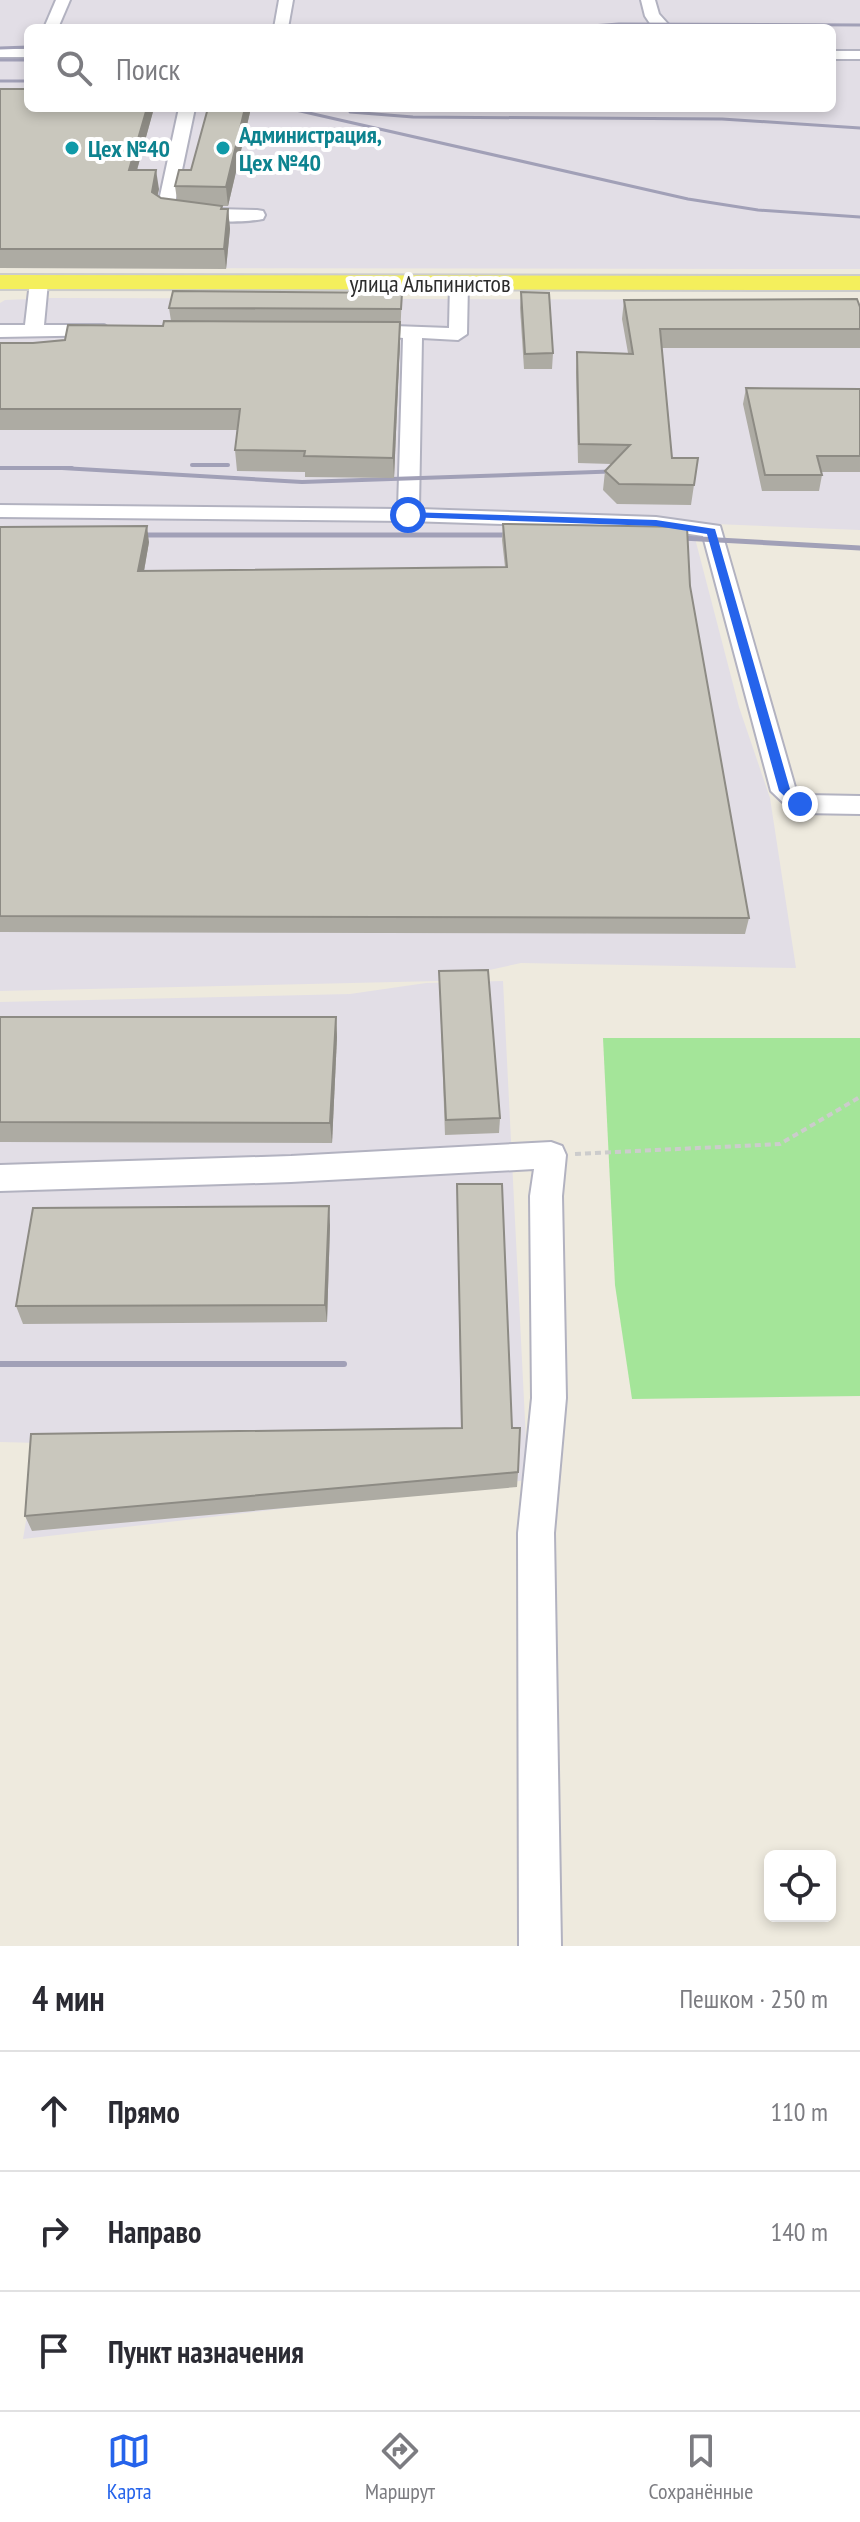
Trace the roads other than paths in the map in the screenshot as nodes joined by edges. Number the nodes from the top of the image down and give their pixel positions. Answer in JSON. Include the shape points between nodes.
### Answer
{"nodes":[{"id":1,"x":63,"y":0,"type":"edge"},
{"id":2,"x":286,"y":0,"type":"edge"},
{"id":3,"x":648,"y":0,"type":"edge"},
{"id":4,"x":53,"y":24,"type":"edge"},
{"id":5,"x":282,"y":24,"type":"edge"},
{"id":6,"x":661,"y":24,"type":"edge"},
{"id":7,"x":0,"y":53,"type":"edge"},
{"id":8,"x":24,"y":53,"type":"edge"},
{"id":9,"x":836,"y":55,"type":"edge"},
{"id":10,"x":860,"y":55,"type":"edge"},
{"id":11,"x":186,"y":112,"type":"edge"},
{"id":12,"x":257,"y":215,"type":"dead end"},
{"id":13,"x":0,"y":282,"type":"edge"},
{"id":14,"x":39,"y":282,"type":"junction"},
{"id":15,"x":459,"y":283,"type":"junction"},
{"id":16,"x":860,"y":283,"type":"edge"},
{"id":17,"x":34,"y":330,"type":"junction"},
{"id":18,"x":0,"y":331,"type":"edge"},
{"id":19,"x":129,"y":331,"type":"edge"},
{"id":20,"x":381,"y":332,"type":"edge"},
{"id":21,"x":413,"y":332,"type":"junction"},
{"id":22,"x":0,"y":511,"type":"edge"},
{"id":23,"x":408,"y":515,"type":"junction"},
{"id":24,"x":860,"y":805,"type":"edge"},
{"id":25,"x":0,"y":1178,"type":"edge"},
{"id":26,"x":540,"y":1946,"type":"edge"}],
"edges":[{"from":1,"to":4,"type":"lane"},
{"from":2,"to":5,"type":"lane"},
{"from":3,"to":6,"type":"lane","via":[[652,16]]},
{"from":7,"to":8,"type":"lane"},
{"from":9,"to":10,"type":"lane"},
{"from":11,"to":12,"type":"lane","via":[[165,210]]},
{"from":13,"to":14,"type":"main road","name":"улица Альпинистов"},
{"from":14,"to":15,"type":"main road","name":"улица Альпинистов"},
{"from":14,"to":17,"type":"lane"},
{"from":15,"to":16,"type":"main road","name":"улица Альпинистов"},
{"from":15,"to":21,"type":"lane","via":[[458,334]]},
{"from":17,"to":18,"type":"lane"},
{"from":17,"to":19,"type":"lane"},
{"from":20,"to":21,"type":"lane"},
{"from":21,"to":23,"type":"lane"},
{"from":22,"to":23,"type":"lane"},
{"from":23,"to":24,"type":"lane","via":[[656,523],[712,531],[784,791],[800,804]]},
{"from":25,"to":26,"type":"lane","via":[[551,1155],[546,1196],[549,1398],[536,1533]]}]}
